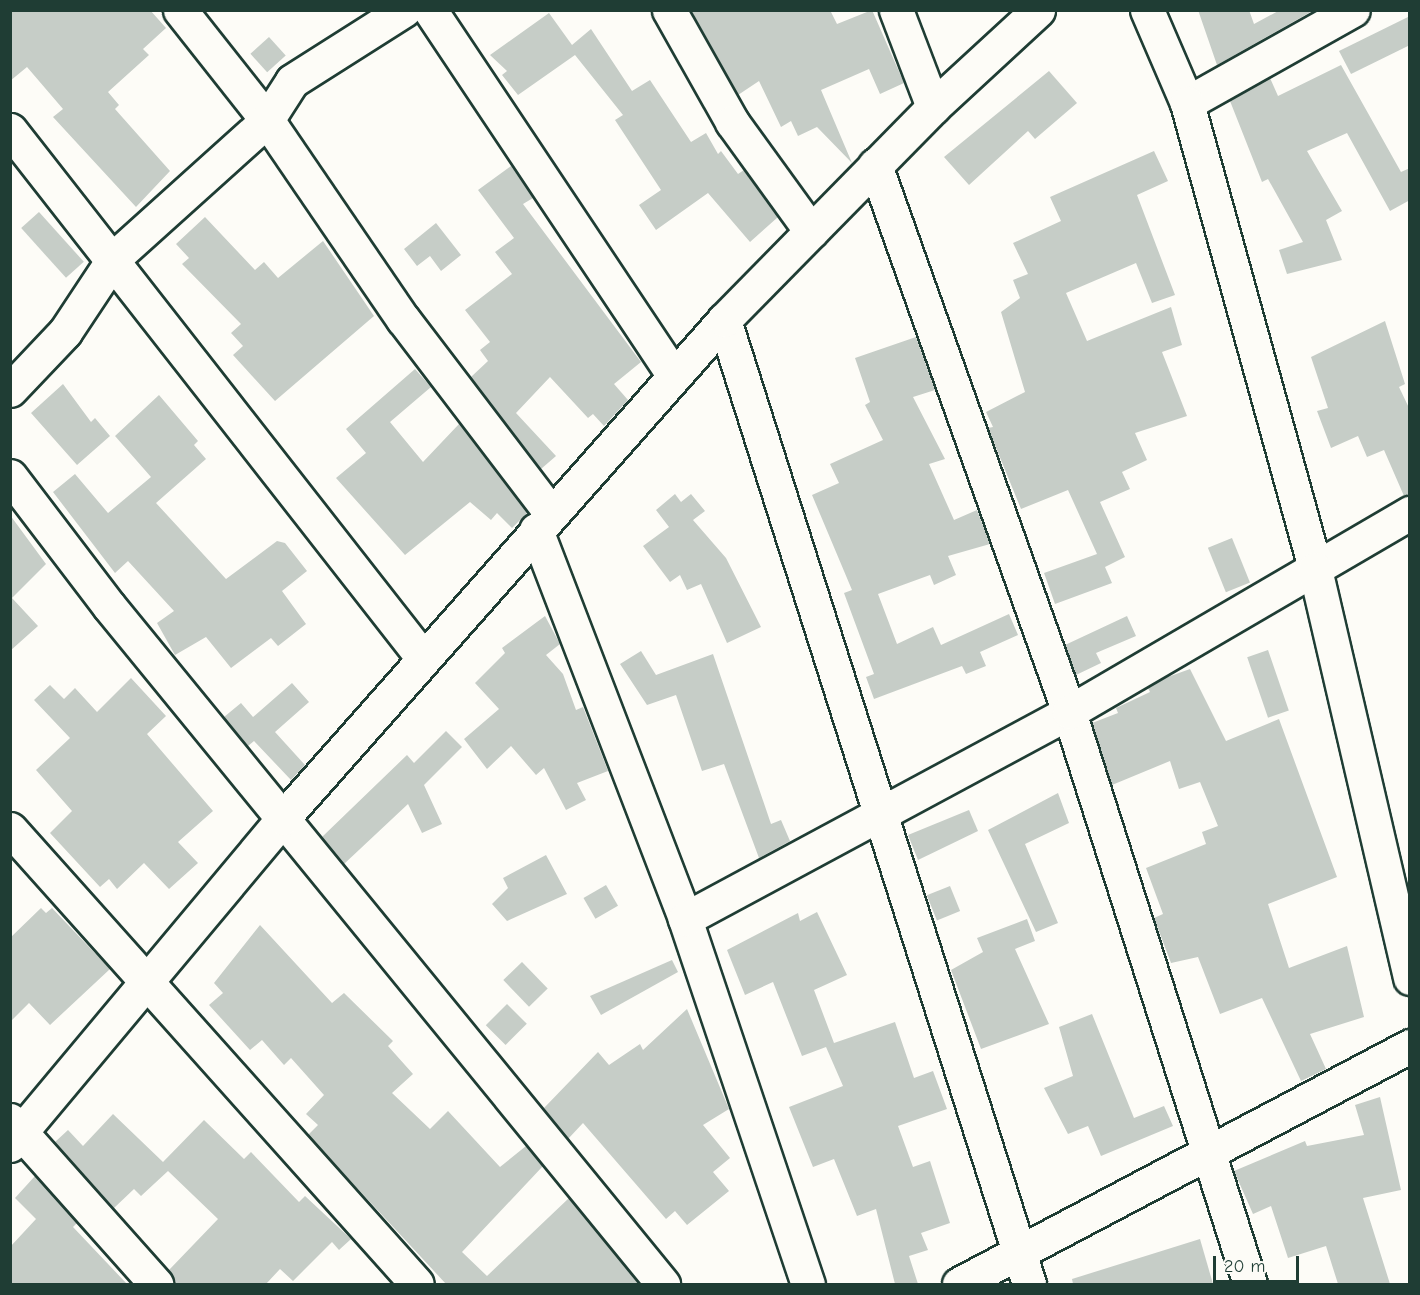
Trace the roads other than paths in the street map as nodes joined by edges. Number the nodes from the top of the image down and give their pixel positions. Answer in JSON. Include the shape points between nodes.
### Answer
{"nodes":[{"id":1,"x":180,"y":10,"type":"edge"},
{"id":2,"x":404,"y":10,"type":"edge"},
{"id":3,"x":430,"y":10,"type":"edge"},
{"id":4,"x":669,"y":10,"type":"edge"},
{"id":5,"x":896,"y":10,"type":"edge"},
{"id":6,"x":1038,"y":10,"type":"edge"},
{"id":7,"x":1147,"y":10,"type":"edge"},
{"id":8,"x":1353,"y":10,"type":"edge"},
{"id":9,"x":1187,"y":103,"type":"junction"},
{"id":10,"x":933,"y":107,"type":"junction"},
{"id":11,"x":267,"y":120,"type":"junction"},
{"id":12,"x":10,"y":130,"type":"edge"},
{"id":13,"x":875,"y":165,"type":"junction"},
{"id":14,"x":811,"y":231,"type":"junction"},
{"id":15,"x":114,"y":258,"type":"junction"},
{"id":16,"x":724,"y":320,"type":"junction"},
{"id":17,"x":674,"y":376,"type":"junction"},
{"id":18,"x":10,"y":390,"type":"edge"},
{"id":19,"x":10,"y":476,"type":"edge"},
{"id":20,"x":1410,"y":513,"type":"edge"},
{"id":21,"x":544,"y":521,"type":"junction"},
{"id":22,"x":1315,"y":569,"type":"junction"},
{"id":23,"x":423,"y":658,"type":"junction"},
{"id":24,"x":1069,"y":712,"type":"junction"},
{"id":25,"x":878,"y":816,"type":"junction"},
{"id":26,"x":283,"y":818,"type":"junction"},
{"id":27,"x":10,"y":829,"type":"edge"},
{"id":28,"x":685,"y":919,"type":"junction"},
{"id":29,"x":1410,"y":978,"type":"edge"},
{"id":30,"x":148,"y":980,"type":"junction"},
{"id":31,"x":1410,"y":1046,"type":"edge"},
{"id":32,"x":14,"y":1132,"type":"edge"},
{"id":33,"x":1210,"y":1149,"type":"junction"},
{"id":34,"x":1019,"y":1249,"type":"junction"},
{"id":35,"x":156,"y":1284,"type":"edge"},
{"id":36,"x":417,"y":1284,"type":"edge"},
{"id":37,"x":663,"y":1284,"type":"edge"},
{"id":38,"x":808,"y":1284,"type":"edge"},
{"id":39,"x":959,"y":1284,"type":"edge"},
{"id":40,"x":1029,"y":1284,"type":"edge"},
{"id":41,"x":1250,"y":1284,"type":"edge"}],
"edges":[{"from":1,"to":11,"type":"street"},
{"from":2,"to":11,"type":"street","via":[[292,81]]},
{"from":3,"to":17,"type":"street"},
{"from":4,"to":14,"type":"street","via":[[732,123]]},
{"from":5,"to":10,"type":"street"},
{"from":6,"to":10,"type":"street"},
{"from":7,"to":9,"type":"street"},
{"from":8,"to":9,"type":"street"},
{"from":9,"to":22,"type":"street"},
{"from":10,"to":13,"type":"street"},
{"from":11,"to":15,"type":"street"},
{"from":11,"to":21,"type":"street"},
{"from":12,"to":15,"type":"street"},
{"from":13,"to":14,"type":"street"},
{"from":13,"to":24,"type":"street"},
{"from":14,"to":16,"type":"street"},
{"from":15,"to":18,"type":"street","via":[[64,332]]},
{"from":15,"to":23,"type":"street"},
{"from":16,"to":17,"type":"street"},
{"from":16,"to":25,"type":"street"},
{"from":17,"to":21,"type":"street"},
{"from":19,"to":26,"type":"street"},
{"from":20,"to":22,"type":"street"},
{"from":21,"to":23,"type":"street"},
{"from":21,"to":28,"type":"street"},
{"from":22,"to":24,"type":"street"},
{"from":22,"to":29,"type":"street"},
{"from":23,"to":26,"type":"street"},
{"from":24,"to":25,"type":"street"},
{"from":24,"to":33,"type":"street"},
{"from":25,"to":28,"type":"street"},
{"from":25,"to":34,"type":"street"},
{"from":26,"to":30,"type":"street"},
{"from":26,"to":37,"type":"street"},
{"from":27,"to":30,"type":"street"},
{"from":28,"to":38,"type":"street"},
{"from":30,"to":32,"type":"street"},
{"from":30,"to":36,"type":"street"},
{"from":31,"to":33,"type":"street"},
{"from":32,"to":35,"type":"street"},
{"from":33,"to":34,"type":"street"},
{"from":33,"to":41,"type":"street"},
{"from":34,"to":39,"type":"street"},
{"from":34,"to":40,"type":"street"}]}
